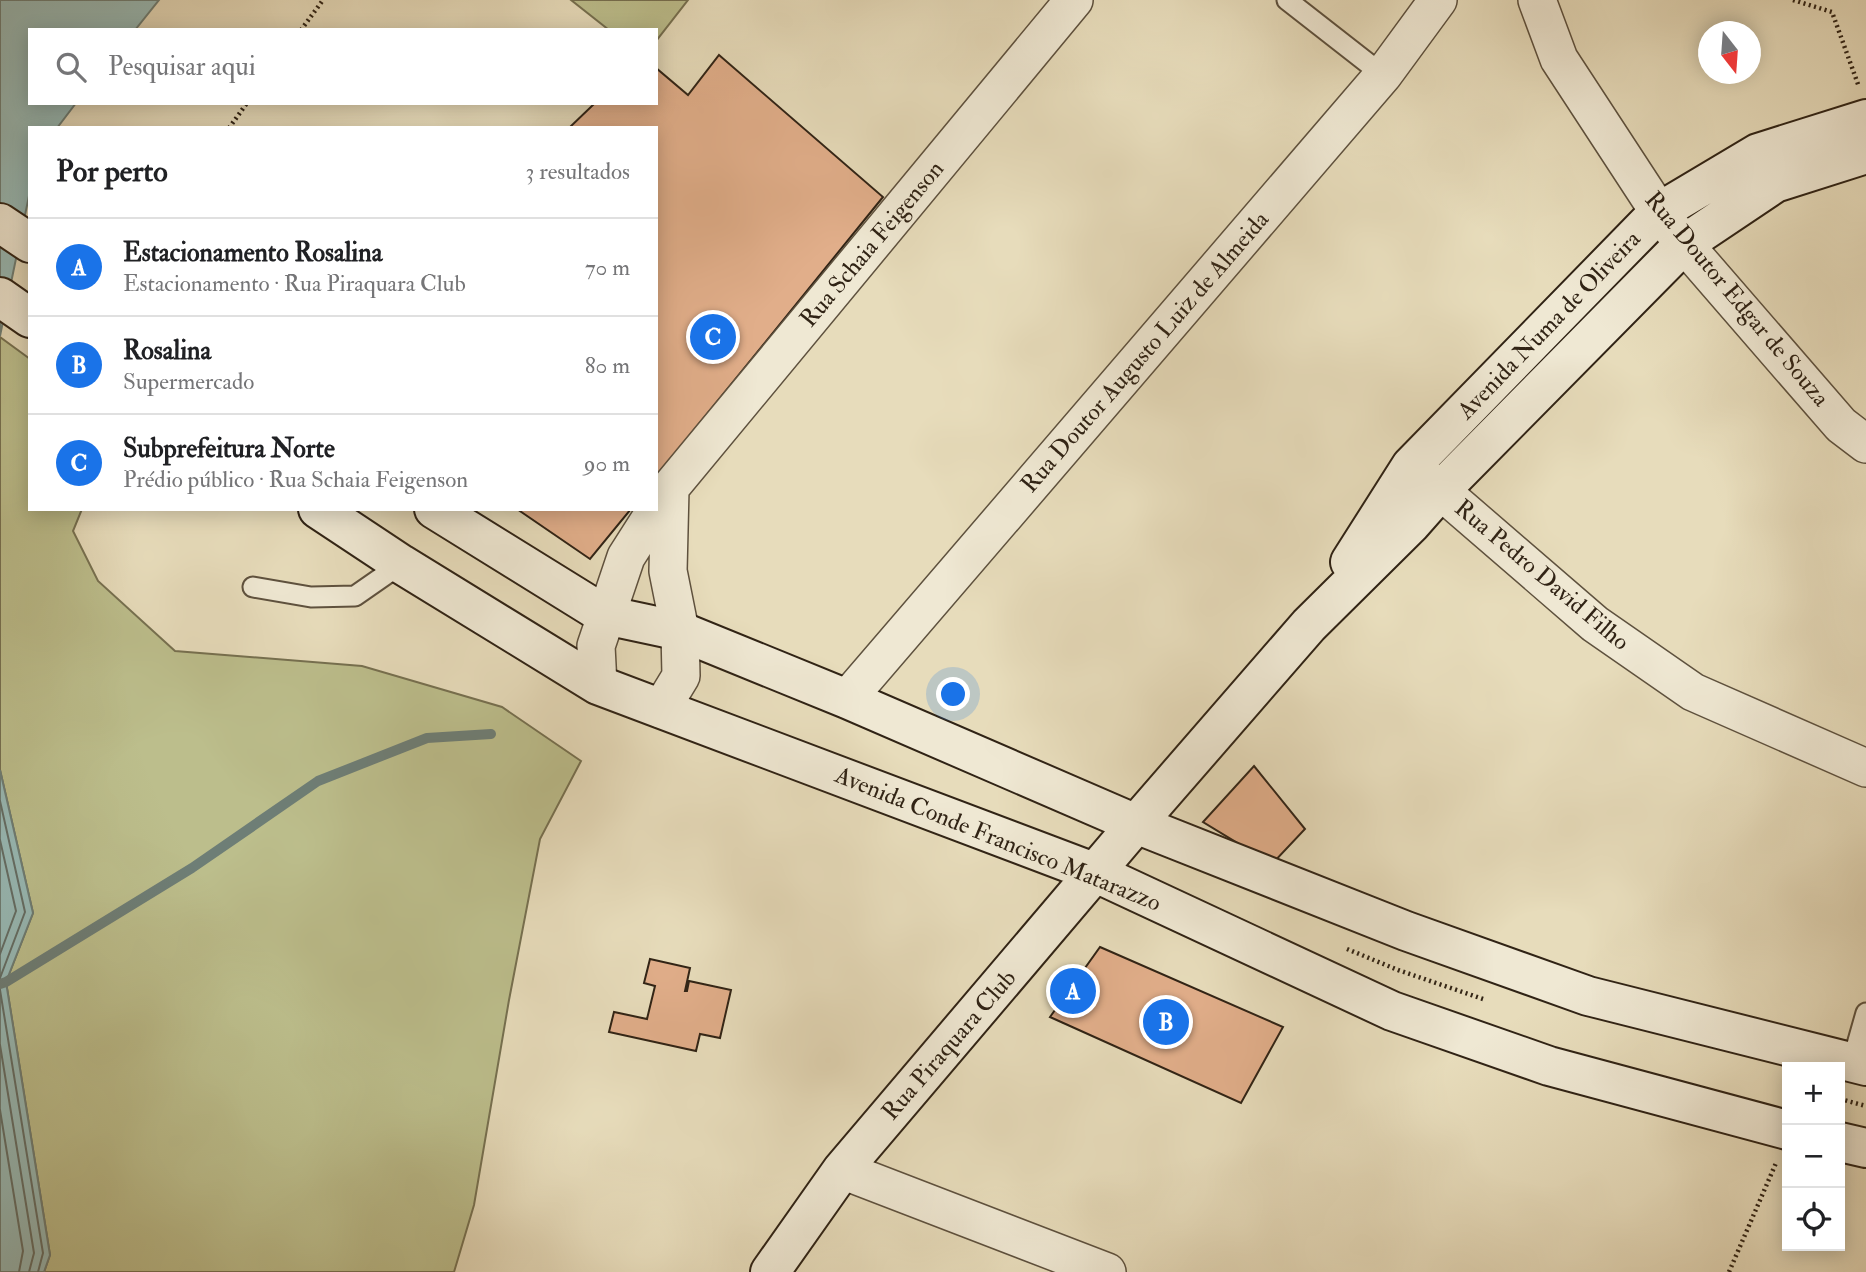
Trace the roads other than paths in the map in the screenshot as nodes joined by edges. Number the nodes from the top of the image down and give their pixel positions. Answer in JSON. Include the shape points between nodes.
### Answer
{"nodes":[{"id":1,"x":1074,"y":0,"type":"edge"},
{"id":2,"x":1287,"y":0,"type":"edge"},
{"id":3,"x":1438,"y":0,"type":"edge"},
{"id":4,"x":1537,"y":0,"type":"edge"},
{"id":5,"x":1383,"y":75,"type":"junction"},
{"id":6,"x":1864,"y":107,"type":"edge"},
{"id":7,"x":1866,"y":154,"type":"edge"},
{"id":8,"x":1659,"y":212,"type":"junction"},
{"id":9,"x":0,"y":223,"type":"edge"},
{"id":10,"x":28,"y":242,"type":"edge"},
{"id":11,"x":1684,"y":244,"type":"junction"},
{"id":12,"x":0,"y":297,"type":"edge"},
{"id":13,"x":28,"y":316,"type":"edge"},
{"id":14,"x":1858,"y":431,"type":"edge"},
{"id":15,"x":1411,"y":466,"type":"junction"},
{"id":16,"x":670,"y":488,"type":"junction"},
{"id":17,"x":1441,"y":490,"type":"junction"},
{"id":18,"x":658,"y":507,"type":"edge"},
{"id":19,"x":321,"y":511,"type":"edge"},
{"id":20,"x":438,"y":511,"type":"edge"},
{"id":21,"x":655,"y":511,"type":"edge"},
{"id":22,"x":401,"y":564,"type":"junction"},
{"id":23,"x":253,"y":587,"type":"dead end"},
{"id":24,"x":605,"y":615,"type":"junction"},
{"id":25,"x":1308,"y":625,"type":"junction"},
{"id":26,"x":680,"y":631,"type":"junction"},
{"id":27,"x":598,"y":685,"type":"junction"},
{"id":28,"x":848,"y":699,"type":"junction"},
{"id":29,"x":661,"y":709,"type":"junction"},
{"id":30,"x":1866,"y":768,"type":"edge"},
{"id":31,"x":1136,"y":824,"type":"junction"},
{"id":32,"x":1096,"y":873,"type":"junction"},
{"id":33,"x":1866,"y":1013,"type":"edge"},
{"id":34,"x":1859,"y":1064,"type":"edge"},
{"id":35,"x":1845,"y":1143,"type":"edge"},
{"id":36,"x":1782,"y":1145,"type":"edge"},
{"id":37,"x":1866,"y":1148,"type":"edge"},
{"id":38,"x":842,"y":1170,"type":"junction"},
{"id":39,"x":770,"y":1272,"type":"edge"},
{"id":40,"x":1107,"y":1272,"type":"edge"}],
"edges":[{"from":1,"to":16,"type":"street","name":"Rua Schaia Feigenson"},
{"from":2,"to":5,"type":"lane"},
{"from":3,"to":5,"type":"street","name":"Rua Doutor Augusto Luiz de Almeida"},
{"from":4,"to":8,"type":"street","name":"Rua Doutor Edgar de Souza","via":[[1559,59]]},
{"from":5,"to":28,"type":"street","name":"Rua Doutor Augusto Luiz de Almeida"},
{"from":6,"to":8,"type":"street","name":"Avenida Numa de Oliveira","via":[[1758,153]]},
{"from":7,"to":11,"type":"street","name":"Avenida Numa de Oliveira","via":[[1775,183]]},
{"from":8,"to":11,"type":"street","name":"Rua Doutor Edgar de Souza"},
{"from":8,"to":15,"type":"street","name":"Avenida Numa de Oliveira"},
{"from":9,"to":10,"type":"street"},
{"from":11,"to":14,"type":"street","name":"Rua Doutor Edgar de Souza"},
{"from":11,"to":17,"type":"street","name":"Avenida Numa de Oliveira"},
{"from":12,"to":13,"type":"street"},
{"from":15,"to":17,"type":"street","name":"Rua Pedro David Filho"},
{"from":15,"to":25,"type":"street","name":"Avenida Numa de Oliveira"},
{"from":16,"to":18,"type":"street","name":"Rua Schaia Feigenson"},
{"from":16,"to":26,"type":"street","via":[[668,571]]},
{"from":17,"to":25,"type":"street","name":"Avenida Numa de Oliveira"},
{"from":17,"to":30,"type":"street","name":"Rua Pedro David Filho","via":[[1595,624],[1693,692]]},
{"from":19,"to":22,"type":"street","name":"Avenida Conde Francisco Matarazzo"},
{"from":20,"to":24,"type":"street"},
{"from":21,"to":24,"type":"street","name":"Rua Schaia Feigenson","via":[[626,557]]},
{"from":22,"to":23,"type":"lane","via":[[355,596],[311,597]]},
{"from":22,"to":27,"type":"street","name":"Avenida Conde Francisco Matarazzo"},
{"from":24,"to":26,"type":"street"},
{"from":24,"to":27,"type":"street","name":"Rua Schaia Feigenson","via":[[596,646]]},
{"from":25,"to":31,"type":"street","name":"Avenida Numa de Oliveira"},
{"from":26,"to":28,"type":"street"},
{"from":26,"to":29,"type":"street","via":[[681,676]]},
{"from":27,"to":29,"type":"street","name":"Avenida Conde Francisco Matarazzo"},
{"from":28,"to":31,"type":"street"},
{"from":29,"to":32,"type":"street","name":"Avenida Conde Francisco Matarazzo"},
{"from":31,"to":32,"type":"street","name":"Rua Piraquara Club"},
{"from":31,"to":34,"type":"street","via":[[1406,931],[1588,996]]},
{"from":32,"to":36,"type":"street","name":"Avenida Conde Francisco Matarazzo","via":[[1392,1011]]},
{"from":32,"to":38,"type":"street","name":"Rua Piraquara Club"},
{"from":33,"to":34,"type":"lane"},
{"from":35,"to":37,"type":"street"},
{"from":38,"to":39,"type":"street","name":"Rua Piraquara Club"},
{"from":38,"to":40,"type":"street"}]}
